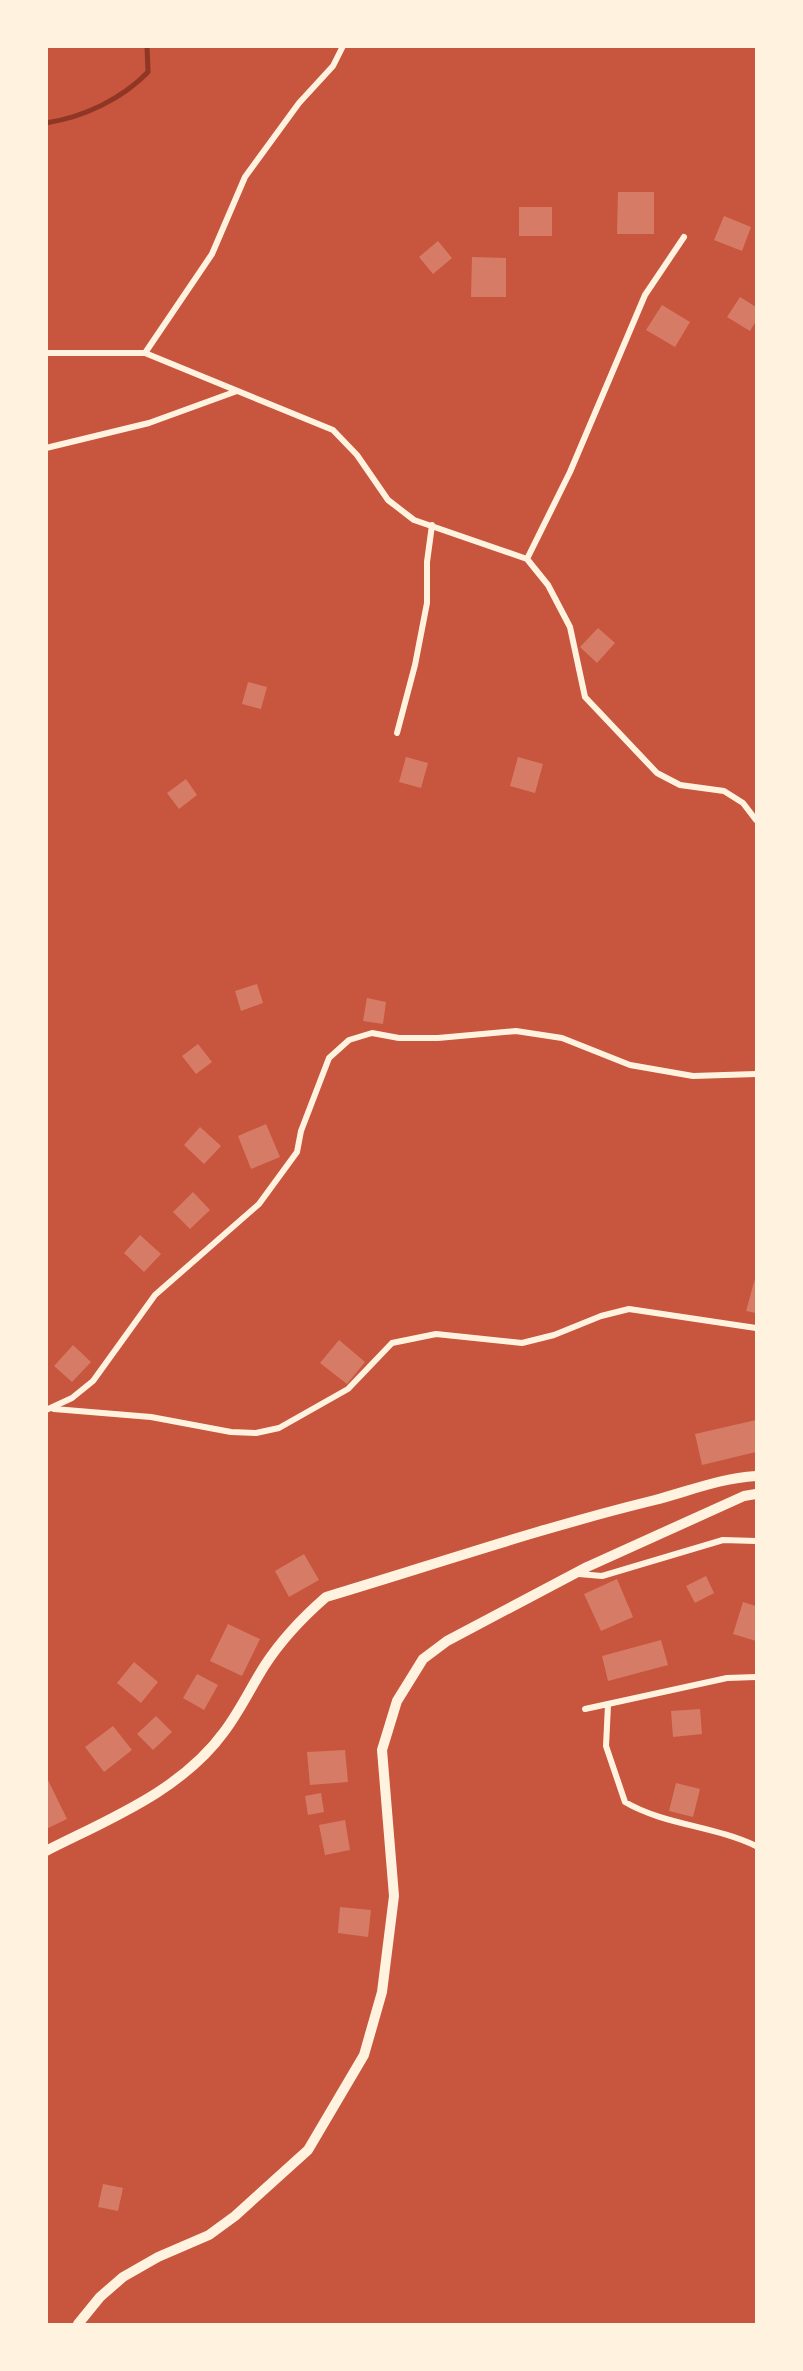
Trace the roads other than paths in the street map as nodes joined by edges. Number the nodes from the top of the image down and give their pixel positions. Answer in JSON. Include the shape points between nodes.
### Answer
{"nodes":[{"id":1,"x":343,"y":46,"type":"edge"},
{"id":2,"x":684,"y":237,"type":"dead end"},
{"id":3,"x":46,"y":353,"type":"edge"},
{"id":4,"x":145,"y":353,"type":"junction"},
{"id":5,"x":237,"y":391,"type":"junction"},
{"id":6,"x":46,"y":448,"type":"edge"},
{"id":7,"x":432,"y":525,"type":"junction"},
{"id":8,"x":527,"y":559,"type":"junction"},
{"id":9,"x":397,"y":733,"type":"dead end"},
{"id":10,"x":756,"y":820,"type":"edge"},
{"id":11,"x":756,"y":1074,"type":"edge"},
{"id":12,"x":756,"y":1328,"type":"edge"},
{"id":13,"x":50,"y":1409,"type":"edge"},
{"id":14,"x":756,"y":1476,"type":"edge"},
{"id":15,"x":756,"y":1494,"type":"edge"},
{"id":16,"x":756,"y":1541,"type":"edge"},
{"id":17,"x":575,"y":1573,"type":"junction"},
{"id":18,"x":756,"y":1677,"type":"edge"},
{"id":19,"x":609,"y":1705,"type":"junction"},
{"id":20,"x":585,"y":1709,"type":"dead end"},
{"id":21,"x":756,"y":1846,"type":"edge"},
{"id":22,"x":46,"y":1851,"type":"edge"},
{"id":23,"x":78,"y":2325,"type":"edge"}],
"edges":[{"from":1,"to":4,"type":"street","via":[[333,66],[299,103],[245,177],[213,254]]},
{"from":2,"to":8,"type":"street","via":[[645,295],[570,472]]},
{"from":3,"to":4,"type":"street"},
{"from":4,"to":5,"type":"street"},
{"from":5,"to":6,"type":"street","via":[[149,423]]},
{"from":5,"to":7,"type":"street","via":[[333,430],[357,455],[388,500],[414,520]]},
{"from":7,"to":8,"type":"street"},
{"from":7,"to":9,"type":"street","via":[[427,603]]},
{"from":8,"to":10,"type":"street","via":[[548,585],[570,627],[585,697],[657,773],[680,785],[724,791],[743,803]]},
{"from":11,"to":13,"type":"street","via":[[693,1076],[630,1065],[562,1038],[516,1031],[438,1038],[372,1033],[349,1040],[329,1058],[300,1131],[297,1152],[270,1190],[155,1295],[93,1381]]},
{"from":12,"to":13,"type":"street","via":[[629,1309],[522,1343],[436,1334],[401,1340],[392,1343],[348,1389],[279,1428],[256,1433],[150,1417]]},
{"from":14,"to":22,"type":"street","via":[[715,1481],[326,1597],[302,1618],[267,1663],[224,1733],[190,1767],[154,1796]]},
{"from":15,"to":17,"type":"street"},
{"from":16,"to":17,"type":"street","via":[[723,1540],[602,1576]]},
{"from":17,"to":23,"type":"street","via":[[447,1641],[423,1659],[397,1701],[382,1750],[394,1896],[382,1992],[364,2055],[308,2150],[209,2235],[158,2256],[123,2277],[100,2297]]},
{"from":18,"to":19,"type":"street","via":[[727,1678]]},
{"from":19,"to":20,"type":"street"},
{"from":19,"to":21,"type":"street","via":[[606,1746],[625,1802],[640,1811],[698,1825]]}]}
